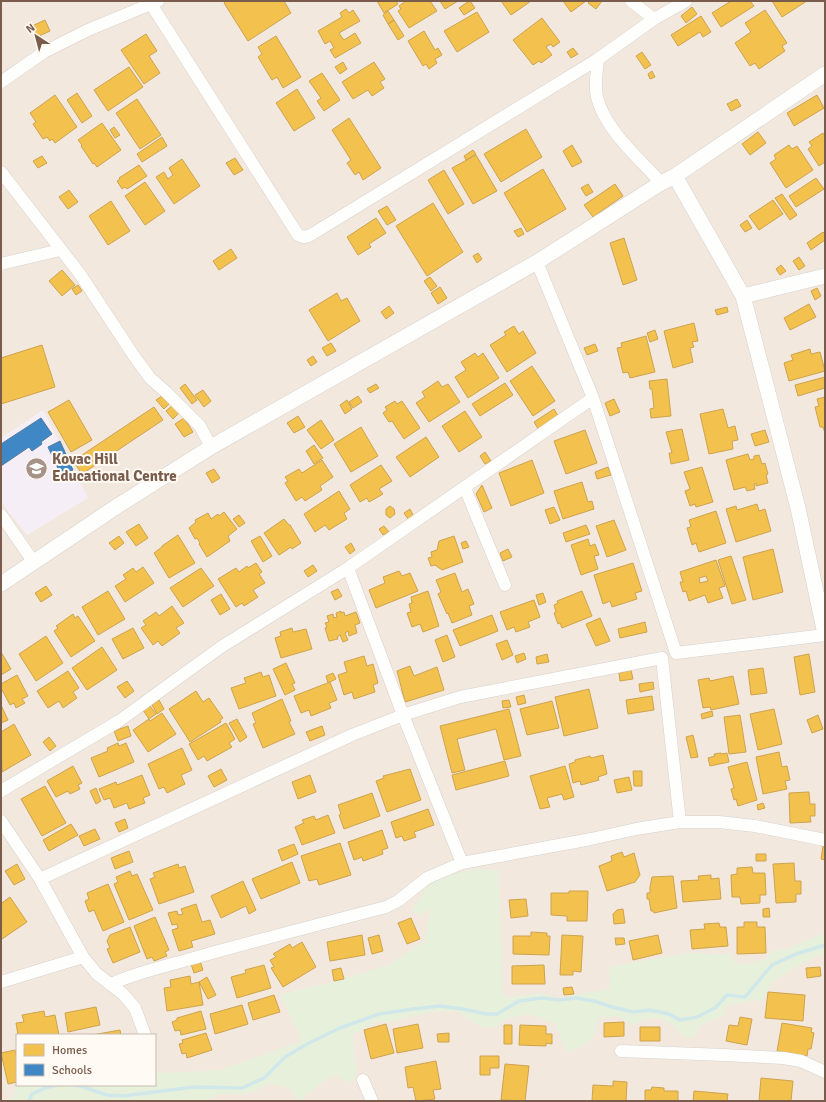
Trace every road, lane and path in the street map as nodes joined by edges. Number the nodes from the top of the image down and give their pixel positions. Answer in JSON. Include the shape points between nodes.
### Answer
{"nodes":[{"id":1,"x":631,"y":1,"type":"edge"},
{"id":2,"x":686,"y":1,"type":"edge"},
{"id":3,"x":154,"y":2,"type":"edge"},
{"id":4,"x":654,"y":19,"type":"junction"},
{"id":5,"x":598,"y":59,"type":"junction"},
{"id":6,"x":825,"y":74,"type":"edge"},
{"id":7,"x":1,"y":82,"type":"edge"},
{"id":8,"x":1,"y":172,"type":"edge"},
{"id":9,"x":675,"y":176,"type":"junction"},
{"id":10,"x":661,"y":183,"type":"junction"},
{"id":11,"x":60,"y":250,"type":"junction"},
{"id":12,"x":537,"y":262,"type":"junction"},
{"id":13,"x":1,"y":264,"type":"edge"},
{"id":14,"x":825,"y":276,"type":"edge"},
{"id":15,"x":743,"y":296,"type":"junction"},
{"id":16,"x":593,"y":398,"type":"junction"},
{"id":17,"x":211,"y":447,"type":"junction"},
{"id":18,"x":465,"y":488,"type":"junction"},
{"id":19,"x":1,"y":515,"type":"edge"},
{"id":20,"x":34,"y":561,"type":"junction"},
{"id":21,"x":348,"y":568,"type":"junction"},
{"id":22,"x":1,"y":584,"type":"edge"},
{"id":23,"x":505,"y":585,"type":"dead end"},
{"id":24,"x":825,"y":635,"type":"edge"},
{"id":25,"x":676,"y":653,"type":"junction"},
{"id":26,"x":662,"y":658,"type":"junction"},
{"id":27,"x":403,"y":715,"type":"junction"},
{"id":28,"x":1,"y":791,"type":"edge"},
{"id":29,"x":1,"y":821,"type":"edge"},
{"id":30,"x":680,"y":822,"type":"junction"},
{"id":31,"x":825,"y":840,"type":"edge"},
{"id":32,"x":462,"y":863,"type":"junction"},
{"id":33,"x":40,"y":879,"type":"junction"},
{"id":34,"x":82,"y":957,"type":"junction"},
{"id":35,"x":1,"y":982,"type":"edge"},
{"id":36,"x":111,"y":984,"type":"junction"},
{"id":37,"x":145,"y":1034,"type":"edge"},
{"id":38,"x":621,"y":1051,"type":"dead end"},
{"id":39,"x":825,"y":1072,"type":"edge"},
{"id":40,"x":363,"y":1080,"type":"dead end"},
{"id":41,"x":372,"y":1101,"type":"edge"}],
"edges":[{"from":1,"to":4,"type":"street"},
{"from":2,"to":4,"type":"street"},
{"from":3,"to":5,"type":"street","via":[[298,235],[303,237],[309,236]]},
{"from":3,"to":7,"type":"street","via":[[44,52]]},
{"from":4,"to":5,"type":"street"},
{"from":5,"to":10,"type":"street","via":[[597,96],[604,115],[613,130]]},
{"from":6,"to":9,"type":"street"},
{"from":8,"to":11,"type":"street"},
{"from":9,"to":10,"type":"street"},
{"from":9,"to":15,"type":"street"},
{"from":10,"to":12,"type":"street"},
{"from":11,"to":13,"type":"street"},
{"from":11,"to":17,"type":"street","via":[[80,274],[150,378],[200,426]]},
{"from":12,"to":16,"type":"street"},
{"from":12,"to":17,"type":"street"},
{"from":14,"to":15,"type":"street"},
{"from":15,"to":24,"type":"street","via":[[798,508]]},
{"from":16,"to":18,"type":"street"},
{"from":16,"to":25,"type":"street"},
{"from":17,"to":20,"type":"street"},
{"from":18,"to":21,"type":"street"},
{"from":18,"to":23,"type":"street"},
{"from":19,"to":20,"type":"street"},
{"from":20,"to":22,"type":"street"},
{"from":21,"to":27,"type":"street"},
{"from":21,"to":28,"type":"street","via":[[221,647],[119,721]]},
{"from":24,"to":25,"type":"street"},
{"from":25,"to":26,"type":"street"},
{"from":26,"to":27,"type":"street","via":[[460,697]]},
{"from":26,"to":30,"type":"street"},
{"from":27,"to":32,"type":"street"},
{"from":27,"to":33,"type":"street","via":[[352,735]]},
{"from":29,"to":33,"type":"street"},
{"from":30,"to":31,"type":"street","via":[[719,822],[756,826]]},
{"from":30,"to":32,"type":"street"},
{"from":32,"to":36,"type":"street","via":[[427,878],[398,901],[386,907],[152,969]]},
{"from":33,"to":34,"type":"street"},
{"from":34,"to":35,"type":"street"},
{"from":34,"to":36,"type":"street","via":[[97,974]]},
{"from":36,"to":37,"type":"street","via":[[135,1008]]},
{"from":38,"to":39,"type":"street","via":[[783,1058],[801,1061]]},
{"from":40,"to":41,"type":"street"}]}
